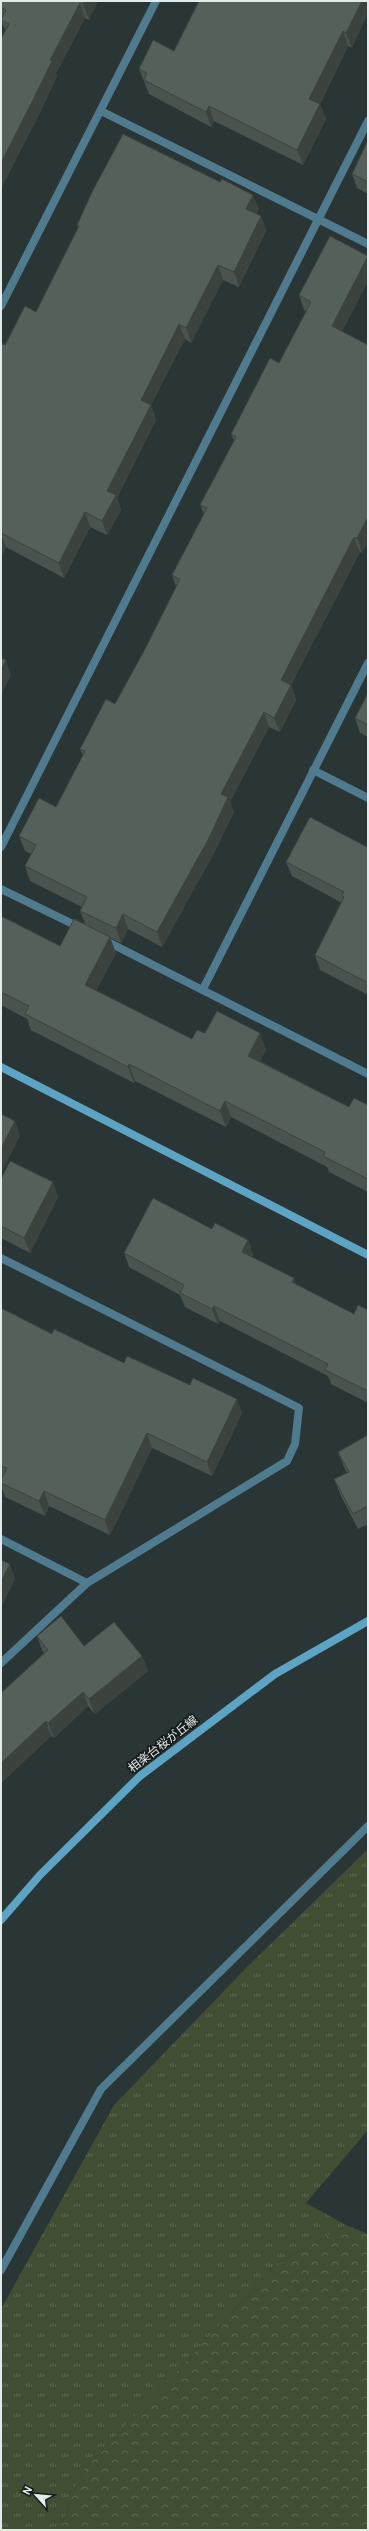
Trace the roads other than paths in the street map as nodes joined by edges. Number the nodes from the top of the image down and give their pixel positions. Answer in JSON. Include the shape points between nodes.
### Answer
{"nodes":[{"id":1,"x":156,"y":1,"type":"edge"},
{"id":2,"x":101,"y":111,"type":"junction"},
{"id":3,"x":368,"y":121,"type":"edge"},
{"id":4,"x":318,"y":218,"type":"junction"},
{"id":5,"x":368,"y":244,"type":"edge"},
{"id":6,"x":1,"y":306,"type":"edge"},
{"id":7,"x":368,"y":663,"type":"edge"},
{"id":8,"x":313,"y":770,"type":"junction"},
{"id":9,"x":368,"y":798,"type":"edge"},
{"id":10,"x":1,"y":847,"type":"edge"},
{"id":11,"x":1,"y":889,"type":"edge"},
{"id":12,"x":203,"y":989,"type":"junction"},
{"id":13,"x":1,"y":1067,"type":"edge"},
{"id":14,"x":368,"y":1074,"type":"edge"},
{"id":15,"x":368,"y":1255,"type":"edge"},
{"id":16,"x":1,"y":1258,"type":"edge"},
{"id":17,"x":1,"y":1539,"type":"edge"},
{"id":18,"x":87,"y":1583,"type":"junction"},
{"id":19,"x":368,"y":1621,"type":"edge"},
{"id":20,"x":1,"y":1663,"type":"edge"},
{"id":21,"x":368,"y":1826,"type":"edge"},
{"id":22,"x":1,"y":1920,"type":"edge"},
{"id":23,"x":1,"y":2270,"type":"edge"}],
"edges":[{"from":1,"to":2,"type":"street"},
{"from":2,"to":4,"type":"street"},
{"from":2,"to":6,"type":"street"},
{"from":3,"to":4,"type":"street"},
{"from":4,"to":5,"type":"street"},
{"from":4,"to":10,"type":"street"},
{"from":7,"to":8,"type":"street"},
{"from":8,"to":9,"type":"street"},
{"from":8,"to":12,"type":"street"},
{"from":11,"to":12,"type":"street"},
{"from":12,"to":14,"type":"street"},
{"from":13,"to":15,"type":"main road"},
{"from":16,"to":18,"type":"street","via":[[298,1408],[295,1444],[286,1461]]},
{"from":17,"to":18,"type":"street"},
{"from":18,"to":20,"type":"street"},
{"from":19,"to":22,"type":"main road","name":"相楽台桜が丘線","via":[[275,1674],[140,1776],[40,1874]]},
{"from":21,"to":23,"type":"street","via":[[101,2089]]}]}
